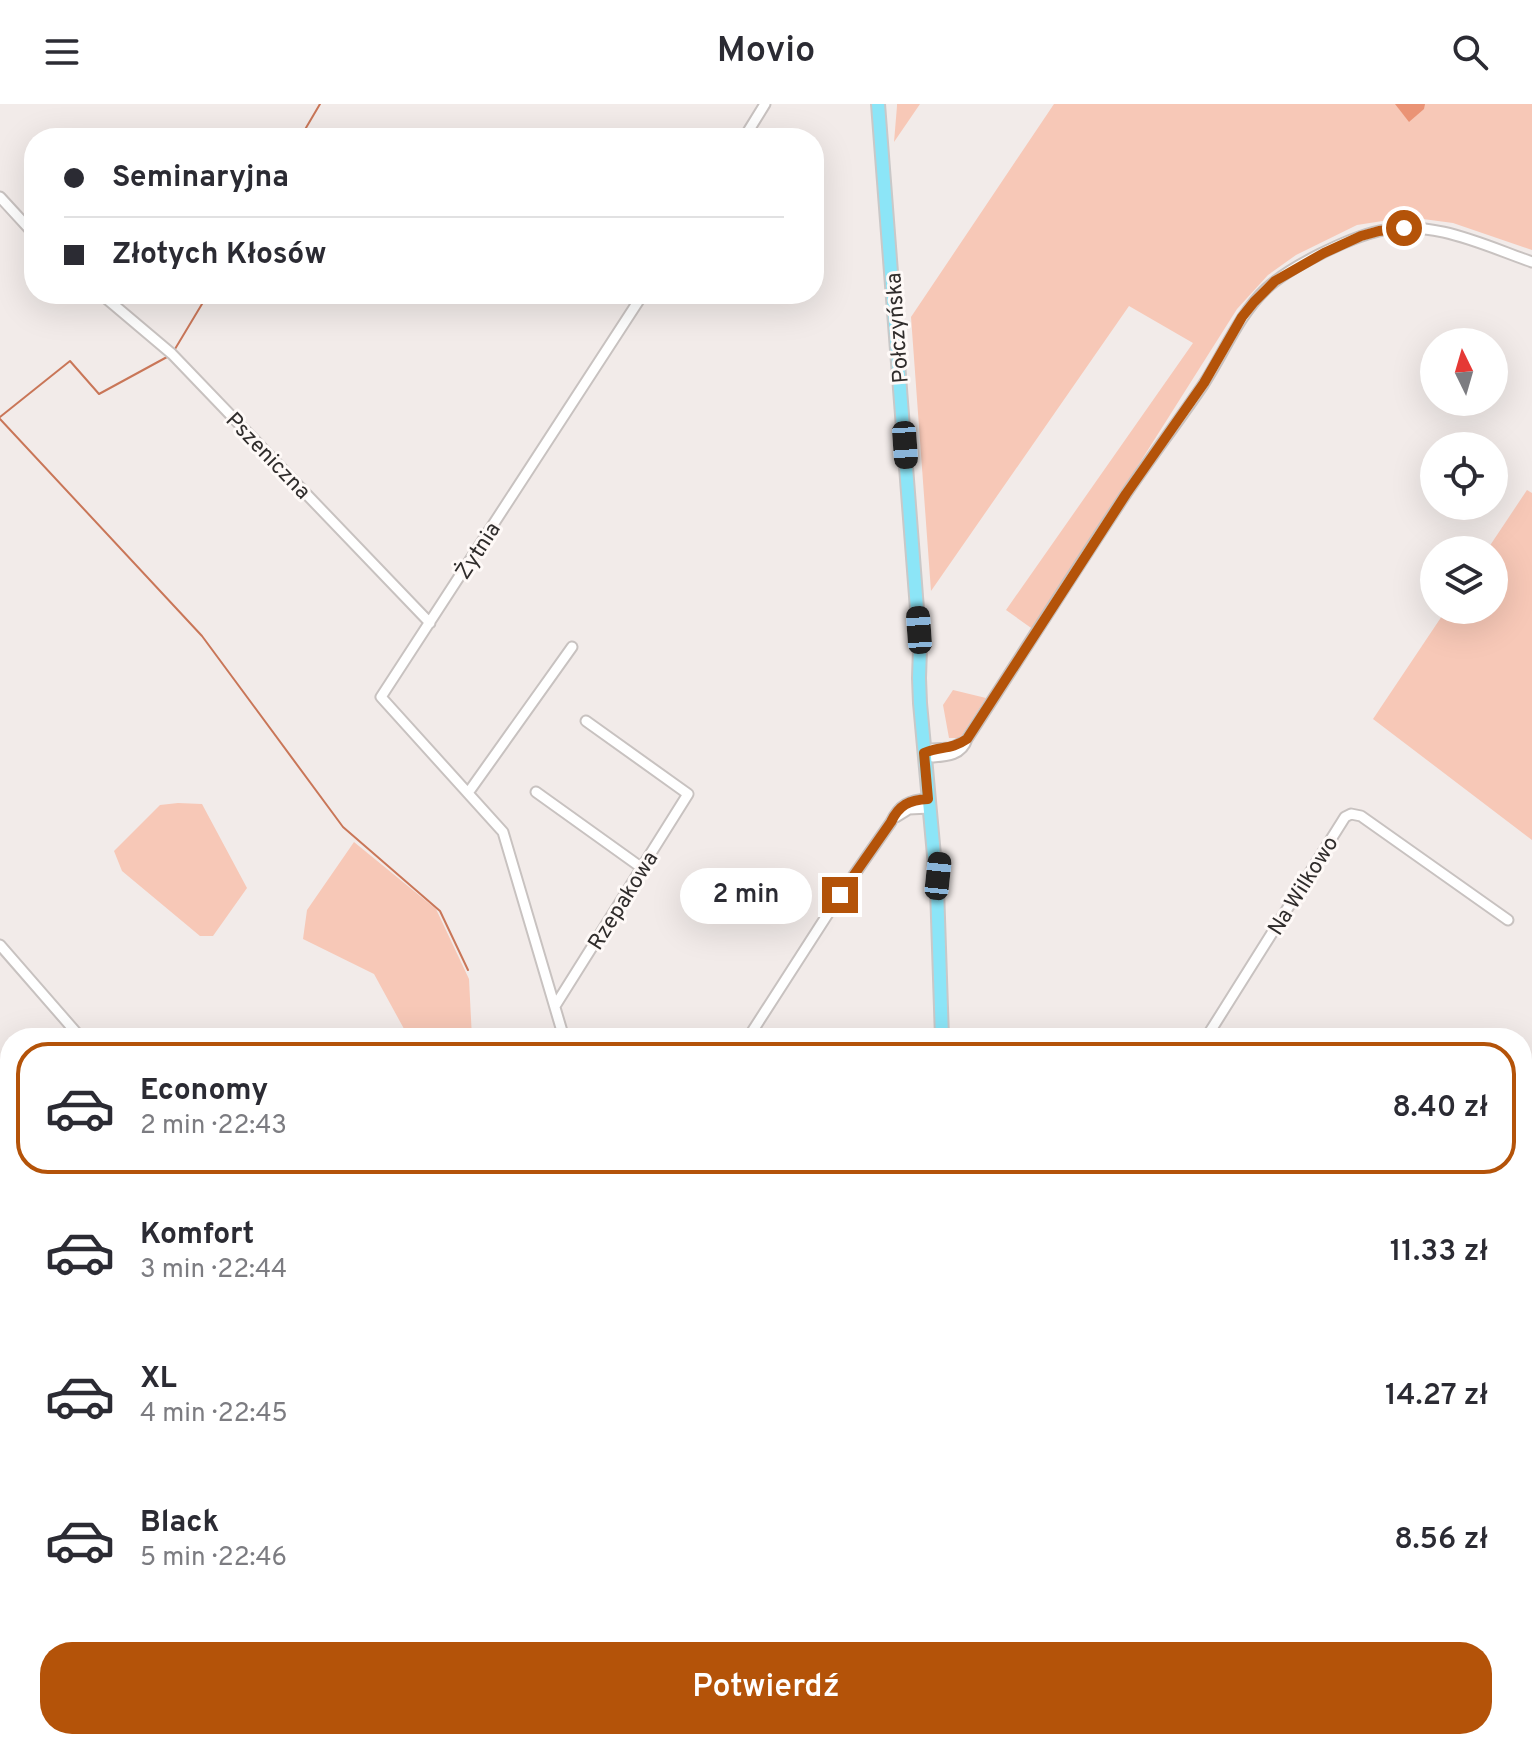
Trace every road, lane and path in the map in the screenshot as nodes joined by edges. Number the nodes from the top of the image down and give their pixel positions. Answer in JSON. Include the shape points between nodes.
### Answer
{"nodes":[{"id":1,"x":765,"y":104,"type":"edge"},
{"id":2,"x":878,"y":104,"type":"edge"},
{"id":3,"x":750,"y":128,"type":"edge"},
{"id":4,"x":0,"y":197,"type":"edge"},
{"id":5,"x":24,"y":223,"type":"edge"},
{"id":6,"x":1532,"y":262,"type":"edge"},
{"id":7,"x":113,"y":304,"type":"edge"},
{"id":8,"x":637,"y":304,"type":"edge"},
{"id":9,"x":430,"y":623,"type":"junction"},
{"id":10,"x":572,"y":647,"type":"dead end"},
{"id":11,"x":586,"y":721,"type":"dead end"},
{"id":12,"x":930,"y":753,"type":"junction"},
{"id":13,"x":536,"y":792,"type":"dead end"},
{"id":14,"x":468,"y":793,"type":"junction"},
{"id":15,"x":931,"y":803,"type":"junction"},
{"id":16,"x":642,"y":868,"type":"junction"},
{"id":17,"x":1508,"y":920,"type":"dead end"},
{"id":18,"x":0,"y":945,"type":"edge"},
{"id":19,"x":555,"y":1006,"type":"junction"},
{"id":20,"x":72,"y":1028,"type":"edge"},
{"id":21,"x":561,"y":1028,"type":"edge"},
{"id":22,"x":754,"y":1028,"type":"edge"},
{"id":23,"x":942,"y":1028,"type":"edge"},
{"id":24,"x":1213,"y":1028,"type":"edge"}],
"edges":[{"from":1,"to":3,"type":"street"},
{"from":2,"to":12,"type":"main road","name":"Połczyńska","via":[[919,678]]},
{"from":4,"to":5,"type":"street"},
{"from":6,"to":12,"type":"street","via":[[1452,234],[1404,228],[1361,236],[1275,281],[1242,317],[1204,383],[967,739]]},
{"from":7,"to":9,"type":"street","name":"Pszeniczna","via":[[172,354]]},
{"from":8,"to":9,"type":"street","name":"Żytnia"},
{"from":9,"to":14,"type":"street","name":"Żytnia","via":[[381,697]]},
{"from":10,"to":14,"type":"street"},
{"from":11,"to":16,"type":"street","name":"Rzepakowa","via":[[688,794]]},
{"from":12,"to":15,"type":"main road","name":"Połczyńska"},
{"from":13,"to":16,"type":"street"},
{"from":14,"to":19,"type":"street","name":"Żytnia","via":[[503,832]]},
{"from":15,"to":22,"type":"street","via":[[915,800],[896,812]]},
{"from":15,"to":23,"type":"main road","name":"Połczyńska"},
{"from":16,"to":19,"type":"street","name":"Rzepakowa"},
{"from":17,"to":24,"type":"street","name":"Na Wilkowo","via":[[1351,814]]},
{"from":18,"to":20,"type":"street"},
{"from":19,"to":21,"type":"street","name":"Żytnia"}]}
